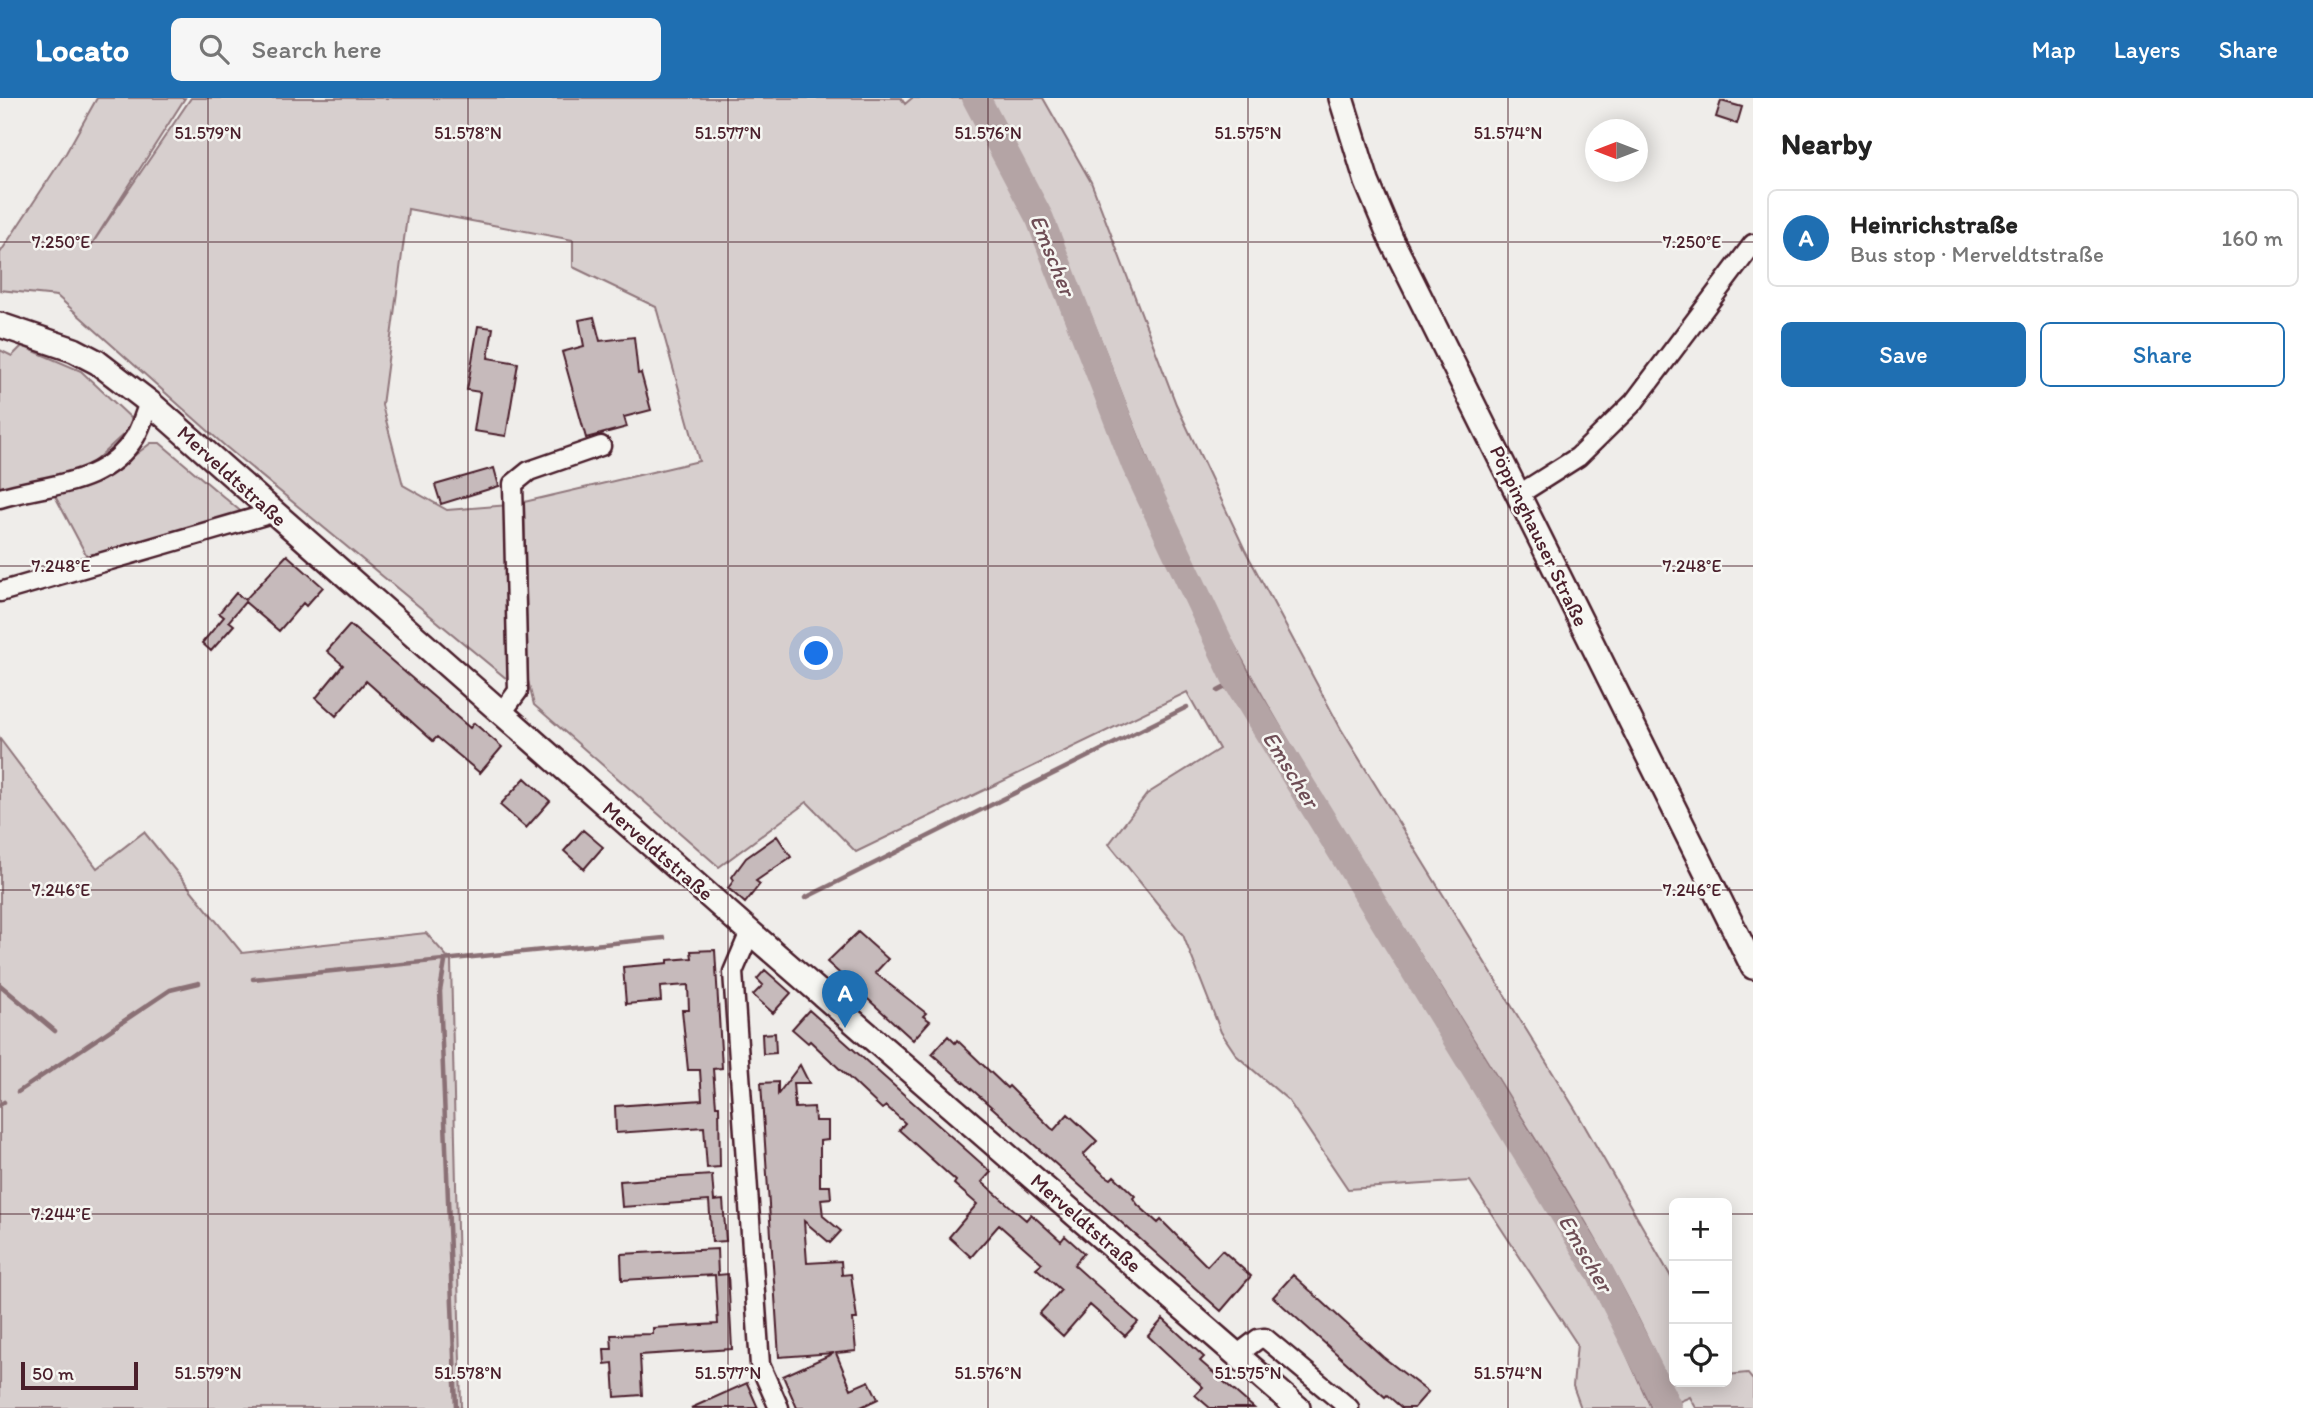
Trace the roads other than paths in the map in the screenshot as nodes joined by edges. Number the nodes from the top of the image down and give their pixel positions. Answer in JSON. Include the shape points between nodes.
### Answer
{"nodes":[{"id":1,"x":1341,"y":98,"type":"edge"},
{"id":2,"x":1753,"y":244,"type":"edge"},
{"id":3,"x":0,"y":325,"type":"edge"},
{"id":4,"x":149,"y":402,"type":"junction"},
{"id":5,"x":601,"y":446,"type":"dead end"},
{"id":6,"x":1518,"y":495,"type":"junction"},
{"id":7,"x":0,"y":499,"type":"edge"},
{"id":8,"x":272,"y":513,"type":"junction"},
{"id":9,"x":0,"y":592,"type":"edge"},
{"id":10,"x":501,"y":714,"type":"junction"},
{"id":11,"x":750,"y":932,"type":"junction"},
{"id":12,"x":1753,"y":967,"type":"edge"},
{"id":13,"x":1237,"y":1355,"type":"junction"},
{"id":14,"x":779,"y":1408,"type":"edge"},
{"id":15,"x":1298,"y":1408,"type":"edge"},
{"id":16,"x":1349,"y":1408,"type":"edge"}],
"edges":[{"from":1,"to":6,"type":"main road","name":"Pöppinghauser Straße","via":[[1367,182],[1391,239]]},
{"from":2,"to":6,"type":"street","via":[[1634,402],[1578,457]]},
{"from":3,"to":4,"type":"main road","name":"Merveldtstraße","via":[[74,350]]},
{"from":4,"to":7,"type":"street","via":[[135,437],[108,465],[79,481]]},
{"from":4,"to":8,"type":"main road","name":"Merveldtstraße"},
{"from":5,"to":10,"type":"street","via":[[529,471],[513,484],[517,691]]},
{"from":6,"to":12,"type":"main road","name":"Pöppinghauser Straße"},
{"from":8,"to":9,"type":"street"},
{"from":8,"to":10,"type":"main road","name":"Merveldtstraße"},
{"from":10,"to":11,"type":"main road","name":"Merveldtstraße"},
{"from":11,"to":13,"type":"main road","name":"Merveldtstraße"},
{"from":11,"to":14,"type":"street","via":[[733,972],[760,1365]]},
{"from":13,"to":15,"type":"main road","name":"Merveldtstraße"},
{"from":13,"to":16,"type":"street","via":[[1265,1338]]}]}
